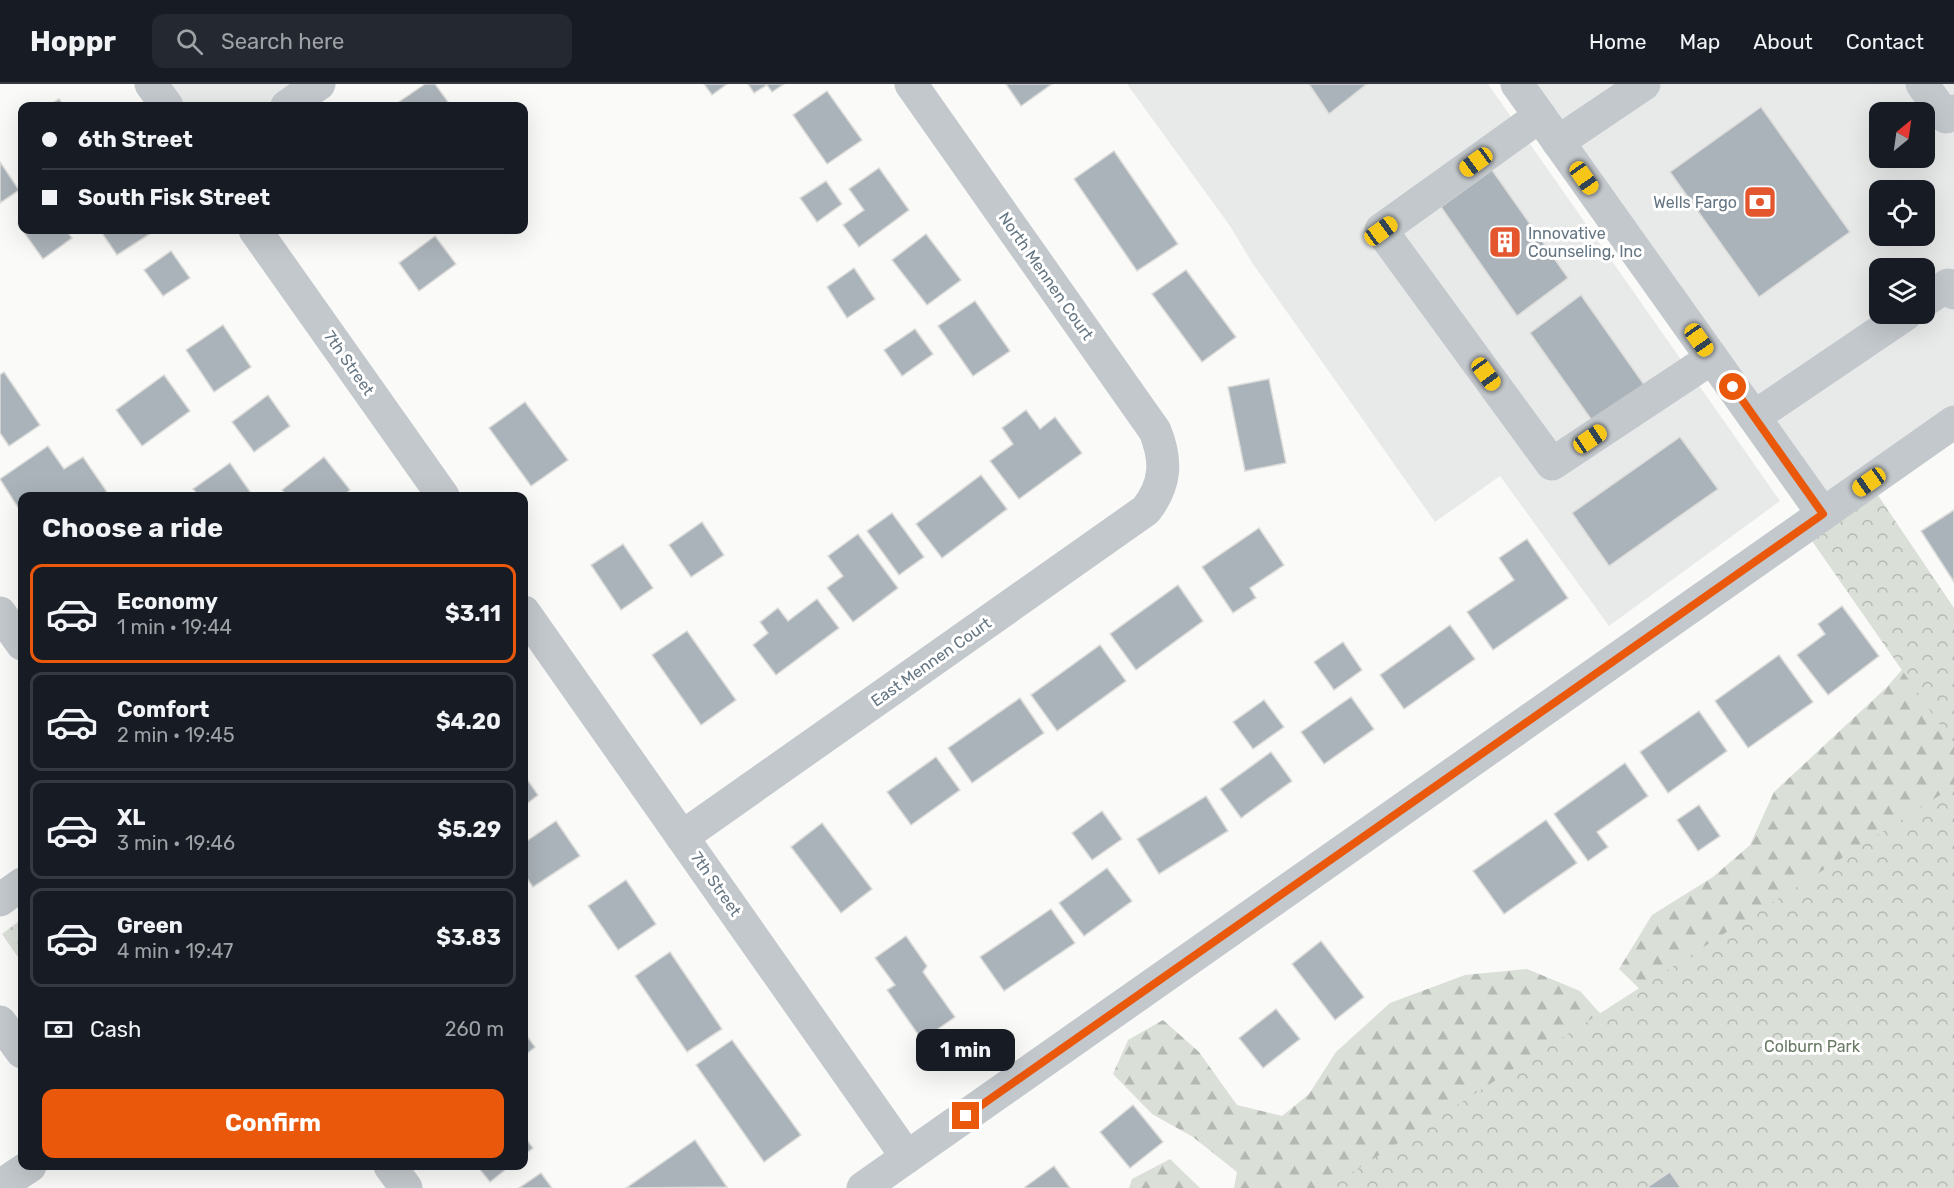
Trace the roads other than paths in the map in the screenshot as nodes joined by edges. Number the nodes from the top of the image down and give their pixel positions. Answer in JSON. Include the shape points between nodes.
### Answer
{"nodes":[{"id":1,"x":151,"y":84,"type":"edge"},
{"id":2,"x":319,"y":84,"type":"edge"},
{"id":3,"x":911,"y":84,"type":"edge"},
{"id":4,"x":1517,"y":84,"type":"edge"},
{"id":5,"x":1644,"y":84,"type":"edge"},
{"id":6,"x":1922,"y":84,"type":"edge"},
{"id":7,"x":164,"y":102,"type":"edge"},
{"id":8,"x":293,"y":102,"type":"edge"},
{"id":9,"x":1954,"y":111,"type":"edge"},
{"id":10,"x":1549,"y":129,"type":"junction"},
{"id":11,"x":258,"y":234,"type":"edge"},
{"id":12,"x":1954,"y":293,"type":"edge"},
{"id":13,"x":1935,"y":294,"type":"edge"},
{"id":14,"x":1891,"y":324,"type":"edge"},
{"id":15,"x":1712,"y":358,"type":"junction"},
{"id":16,"x":1754,"y":417,"type":"junction"},
{"id":17,"x":1954,"y":422,"type":"edge"},
{"id":18,"x":1164,"y":473,"type":"joint"},
{"id":19,"x":439,"y":492,"type":"edge"},
{"id":20,"x":1823,"y":514,"type":"junction"},
{"id":21,"x":0,"y":613,"type":"edge"},
{"id":22,"x":528,"y":618,"type":"edge"},
{"id":23,"x":18,"y":638,"type":"edge"},
{"id":24,"x":682,"y":837,"type":"junction"},
{"id":25,"x":18,"y":887,"type":"edge"},
{"id":26,"x":0,"y":900,"type":"edge"},
{"id":27,"x":0,"y":1022,"type":"edge"},
{"id":28,"x":18,"y":1047,"type":"edge"},
{"id":29,"x":908,"y":1157,"type":"junction"},
{"id":30,"x":393,"y":1170,"type":"edge"},
{"id":31,"x":406,"y":1188,"type":"edge"},
{"id":32,"x":863,"y":1188,"type":"edge"}],
"edges":[{"from":1,"to":7,"type":"street"},
{"from":2,"to":8,"type":"street"},
{"from":3,"to":18,"type":"street","name":"North Mennen Court","via":[[1155,431],[1163,452]]},
{"from":4,"to":10,"type":"street"},
{"from":5,"to":10,"type":"street"},
{"from":6,"to":9,"type":"street","via":[[1946,117]]},
{"from":10,"to":15,"type":"street"},
{"from":10,"to":15,"type":"street","via":[[1381,231],[1552,464]]},
{"from":11,"to":19,"type":"street","name":"7th Street"},
{"from":12,"to":13,"type":"street","via":[[1948,285]]},
{"from":14,"to":16,"type":"street"},
{"from":15,"to":16,"type":"street"},
{"from":16,"to":20,"type":"street"},
{"from":17,"to":20,"type":"street"},
{"from":18,"to":24,"type":"street","name":"East Mennen Court","via":[[1157,497],[1146,510]]},
{"from":20,"to":29,"type":"street"},
{"from":21,"to":23,"type":"street"},
{"from":22,"to":24,"type":"street","name":"7th Street"},
{"from":24,"to":29,"type":"street","name":"7th Street"},
{"from":25,"to":26,"type":"street"},
{"from":27,"to":28,"type":"street"},
{"from":29,"to":32,"type":"street"},
{"from":30,"to":31,"type":"street"}]}
